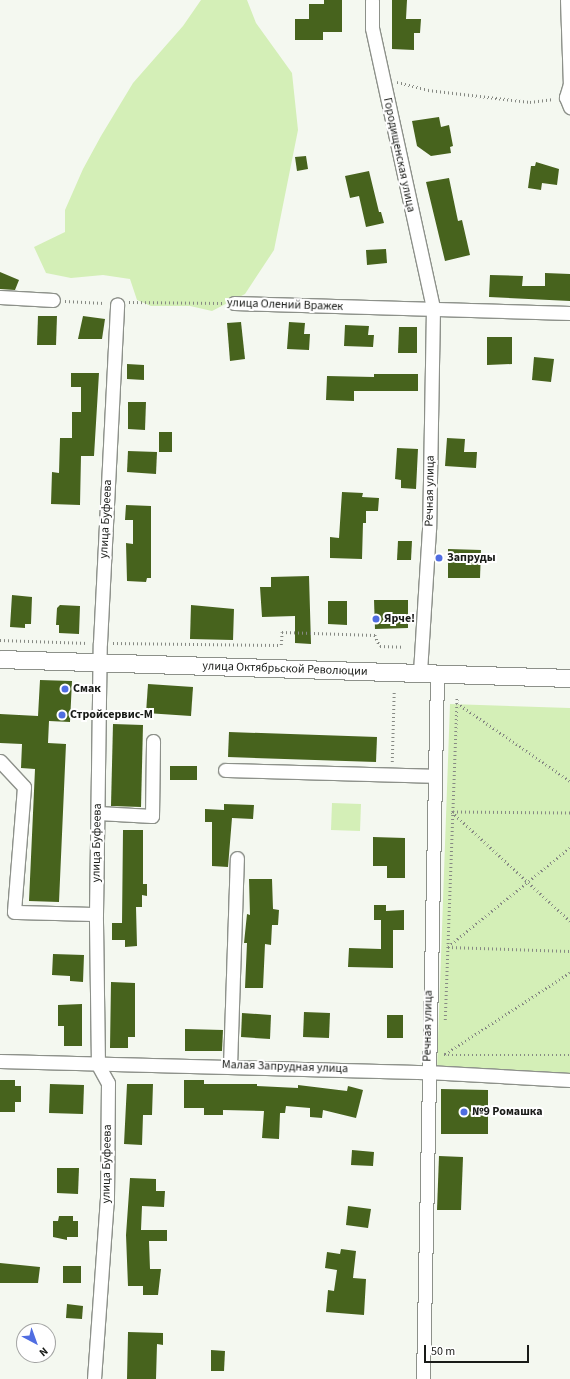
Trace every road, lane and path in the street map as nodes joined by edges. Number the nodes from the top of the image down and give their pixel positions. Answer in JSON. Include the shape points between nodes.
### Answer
{"nodes":[{"id":1,"x":372,"y":0,"type":"edge"},
{"id":2,"x":567,"y":0,"type":"edge"},
{"id":3,"x":382,"y":79,"type":"junction"},
{"id":4,"x":568,"y":102,"type":"edge"},
{"id":5,"x":0,"y":297,"type":"edge"},
{"id":6,"x":53,"y":300,"type":"joint"},
{"id":7,"x":234,"y":303,"type":"joint"},
{"id":8,"x":117,"y":304,"type":"junction"},
{"id":9,"x":434,"y":308,"type":"junction"},
{"id":10,"x":570,"y":313,"type":"edge"},
{"id":11,"x":0,"y":640,"type":"edge"},
{"id":12,"x":100,"y":643,"type":"junction"},
{"id":13,"x":403,"y":647,"type":"dead end"},
{"id":14,"x":0,"y":659,"type":"edge"},
{"id":15,"x":100,"y":662,"type":"junction"},
{"id":16,"x":428,"y":674,"type":"junction"},
{"id":17,"x":570,"y":678,"type":"edge"},
{"id":18,"x":394,"y":692,"type":"dead end"},
{"id":19,"x":457,"y":697,"type":"dead end"},
{"id":20,"x":457,"y":703,"type":"junction"},
{"id":21,"x":153,"y":741,"type":"dead end"},
{"id":22,"x":0,"y":761,"type":"edge"},
{"id":23,"x":225,"y":770,"type":"dead end"},
{"id":24,"x":392,"y":775,"type":"junction"},
{"id":25,"x":434,"y":776,"type":"junction"},
{"id":26,"x":570,"y":781,"type":"edge"},
{"id":27,"x":452,"y":812,"type":"junction"},
{"id":28,"x":98,"y":813,"type":"junction"},
{"id":29,"x":570,"y":813,"type":"edge"},
{"id":30,"x":570,"y":848,"type":"edge"},
{"id":31,"x":237,"y":858,"type":"dead end"},
{"id":32,"x":528,"y":882,"type":"junction"},
{"id":33,"x":96,"y":914,"type":"junction"},
{"id":34,"x":570,"y":921,"type":"edge"},
{"id":35,"x":448,"y":947,"type":"junction"},
{"id":36,"x":570,"y":951,"type":"edge"},
{"id":37,"x":570,"y":973,"type":"edge"},
{"id":38,"x":445,"y":1024,"type":"dead end"},
{"id":39,"x":444,"y":1048,"type":"dead end"},
{"id":40,"x":570,"y":1055,"type":"edge"},
{"id":41,"x":444,"y":1056,"type":"junction"},
{"id":42,"x":0,"y":1061,"type":"edge"},
{"id":43,"x":98,"y":1065,"type":"junction"},
{"id":44,"x":230,"y":1066,"type":"junction"},
{"id":45,"x":428,"y":1072,"type":"junction"},
{"id":46,"x":443,"y":1073,"type":"junction"},
{"id":47,"x":570,"y":1080,"type":"edge"},
{"id":48,"x":94,"y":1379,"type":"edge"},
{"id":49,"x":423,"y":1379,"type":"edge"}],
"edges":[{"from":1,"to":3,"type":"street","name":"Городищенская улица","via":[[372,28]]},
{"from":2,"to":4,"type":"street","via":[[570,84]]},
{"from":3,"to":4,"type":"path","via":[[428,90],[530,102]]},
{"from":3,"to":9,"type":"street","name":"Городищенская улица"},
{"from":5,"to":6,"type":"street"},
{"from":6,"to":8,"type":"path","name":"улица Олений Вражек"},
{"from":7,"to":8,"type":"path","name":"улица Олений Вражек","via":[[137,300]]},
{"from":7,"to":9,"type":"street","name":"улица Олений Вражек"},
{"from":8,"to":12,"type":"street","name":"улица Буфеева"},
{"from":9,"to":10,"type":"street","name":"улица Олений Вражек"},
{"from":9,"to":16,"type":"street","name":"Речная улица"},
{"from":11,"to":12,"type":"path"},
{"from":12,"to":13,"type":"path","via":[[281,645],[282,632],[375,635],[380,646]]},
{"from":12,"to":15,"type":"street","name":"улица Буфеева"},
{"from":14,"to":15,"type":"main road","name":"улица Октябрьской Революции"},
{"from":15,"to":16,"type":"main road","name":"улица Октябрьской Революции"},
{"from":15,"to":28,"type":"street","name":"улица Буфеева"},
{"from":16,"to":17,"type":"main road","name":"улица Октябрьской Революции"},
{"from":16,"to":25,"type":"street","name":"Речная улица"},
{"from":18,"to":24,"type":"path"},
{"from":19,"to":20,"type":"path"},
{"from":20,"to":26,"type":"path"},
{"from":20,"to":27,"type":"path"},
{"from":21,"to":28,"type":"street","via":[[152,816]]},
{"from":22,"to":33,"type":"street","via":[[24,787],[14,912]]},
{"from":23,"to":24,"type":"street"},
{"from":24,"to":25,"type":"street"},
{"from":25,"to":45,"type":"street","name":"Речная улица"},
{"from":27,"to":29,"type":"path"},
{"from":27,"to":32,"type":"path"},
{"from":27,"to":35,"type":"path"},
{"from":28,"to":33,"type":"street","name":"улица Буфеева"},
{"from":30,"to":32,"type":"path"},
{"from":31,"to":44,"type":"street"},
{"from":32,"to":34,"type":"path"},
{"from":32,"to":35,"type":"path"},
{"from":33,"to":43,"type":"street","name":"улица Буфеева"},
{"from":35,"to":36,"type":"path"},
{"from":35,"to":38,"type":"path"},
{"from":37,"to":41,"type":"path"},
{"from":39,"to":41,"type":"path"},
{"from":40,"to":41,"type":"path"},
{"from":41,"to":46,"type":"path"},
{"from":42,"to":43,"type":"street","name":"Малая Запрудная улица"},
{"from":43,"to":44,"type":"street","name":"Малая Запрудная улица"},
{"from":43,"to":48,"type":"street","name":"улица Буфеева","via":[[108,1082],[107,1182]]},
{"from":44,"to":45,"type":"street","name":"Малая Запрудная улица"},
{"from":45,"to":46,"type":"street","name":"Малая Запрудная улица"},
{"from":45,"to":49,"type":"street","name":"Речная улица"},
{"from":46,"to":47,"type":"street","name":"Малая Запрудная улица"}]}
